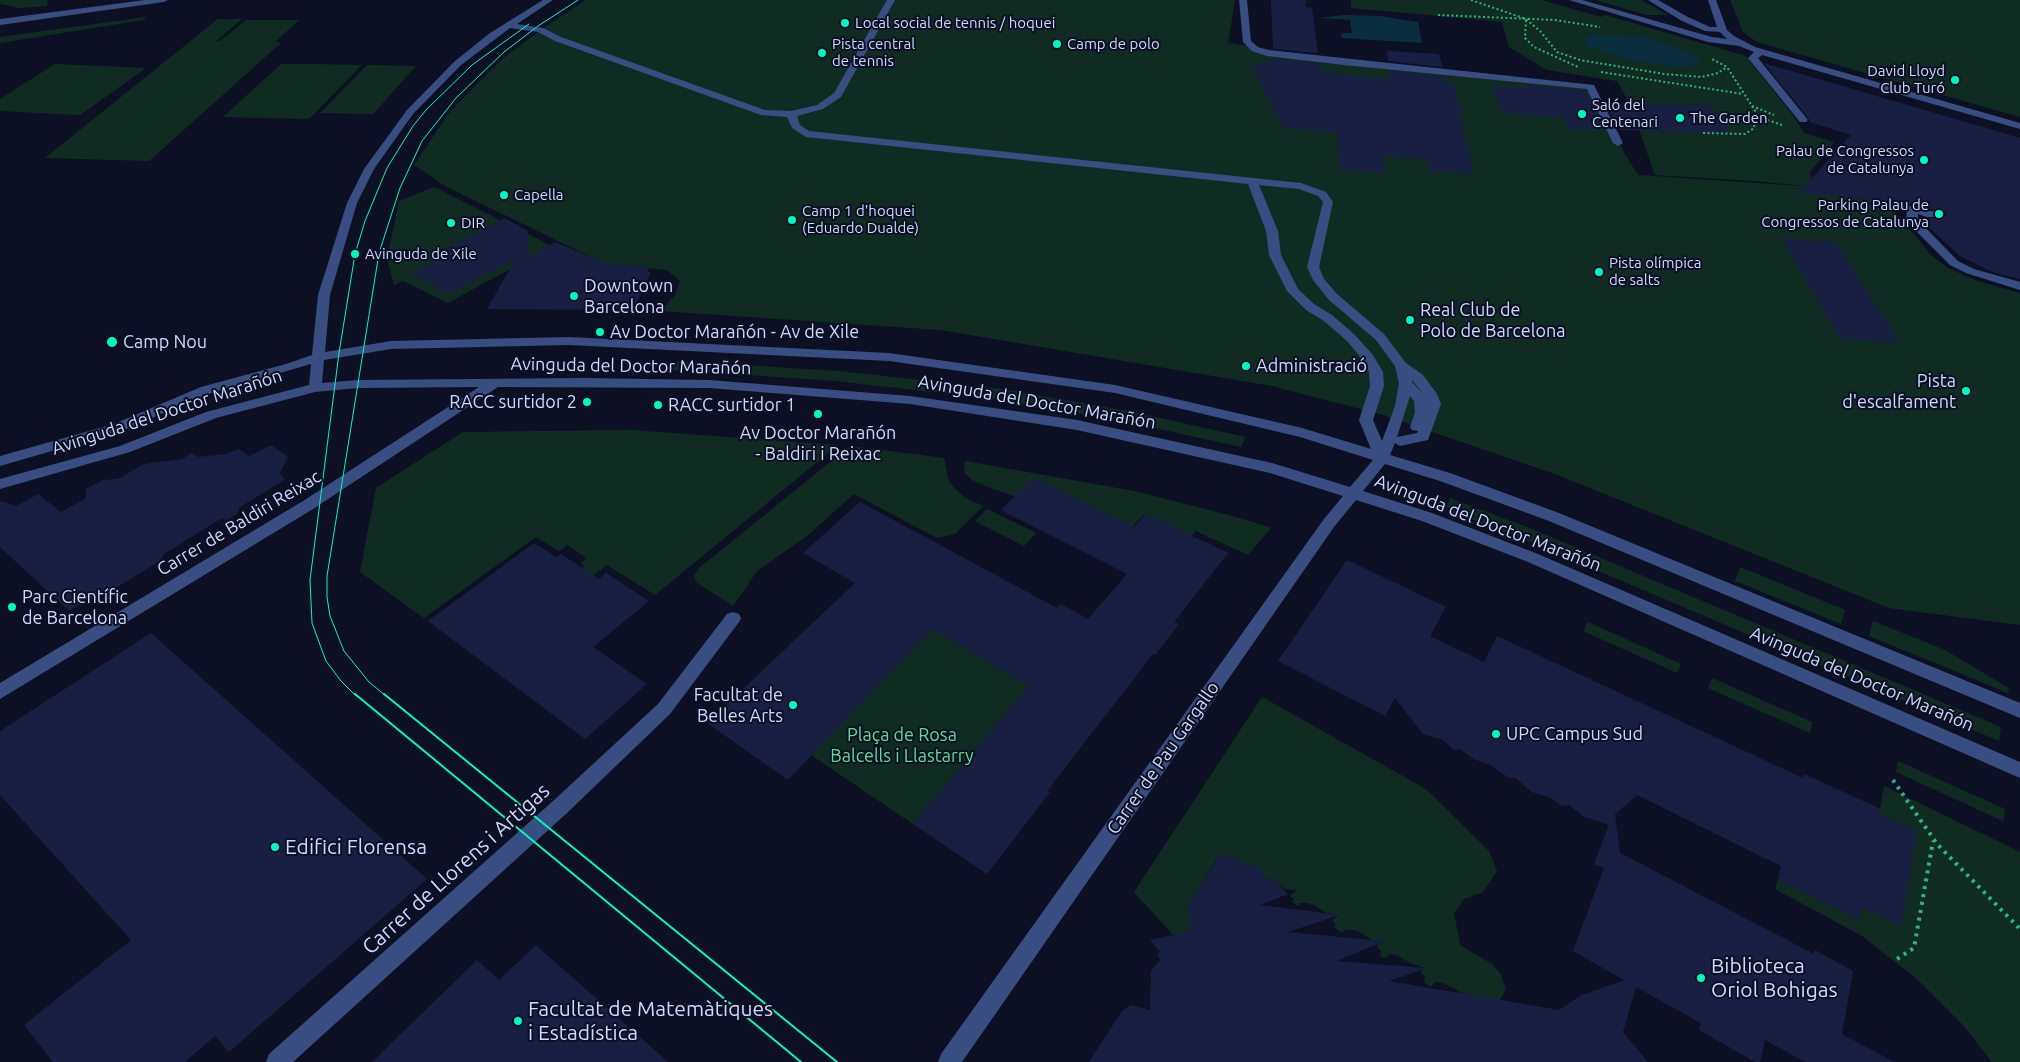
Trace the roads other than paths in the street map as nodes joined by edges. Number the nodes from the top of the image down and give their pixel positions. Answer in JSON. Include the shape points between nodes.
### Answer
{"nodes":[{"id":1,"x":164,"y":0,"type":"edge"},
{"id":2,"x":549,"y":0,"type":"edge"},
{"id":3,"x":891,"y":0,"type":"edge"},
{"id":4,"x":1243,"y":0,"type":"edge"},
{"id":5,"x":1573,"y":0,"type":"edge"},
{"id":6,"x":1652,"y":0,"type":"edge"},
{"id":7,"x":1712,"y":0,"type":"edge"},
{"id":8,"x":0,"y":22,"type":"edge"},
{"id":9,"x":509,"y":25,"type":"junction"},
{"id":10,"x":1723,"y":30,"type":"junction"},
{"id":11,"x":1741,"y":44,"type":"junction"},
{"id":12,"x":1760,"y":51,"type":"junction"},
{"id":13,"x":791,"y":114,"type":"junction"},
{"id":14,"x":1803,"y":120,"type":"dead end"},
{"id":15,"x":2020,"y":126,"type":"edge"},
{"id":16,"x":1618,"y":143,"type":"dead end"},
{"id":17,"x":1252,"y":181,"type":"junction"},
{"id":18,"x":1939,"y":214,"type":"dead end"},
{"id":19,"x":2020,"y":286,"type":"edge"},
{"id":20,"x":318,"y":357,"type":"junction"},
{"id":21,"x":1400,"y":366,"type":"junction"},
{"id":22,"x":495,"y":383,"type":"junction"},
{"id":23,"x":1406,"y":384,"type":"junction"},
{"id":24,"x":315,"y":388,"type":"junction"},
{"id":25,"x":1400,"y":441,"type":"junction"},
{"id":26,"x":1384,"y":452,"type":"junction"},
{"id":27,"x":0,"y":461,"type":"edge"},
{"id":28,"x":0,"y":484,"type":"edge"},
{"id":29,"x":1353,"y":494,"type":"junction"},
{"id":30,"x":733,"y":618,"type":"dead end"},
{"id":31,"x":0,"y":692,"type":"edge"},
{"id":32,"x":2020,"y":711,"type":"edge"},
{"id":33,"x":2020,"y":770,"type":"edge"},
{"id":34,"x":277,"y":1062,"type":"edge"},
{"id":35,"x":948,"y":1062,"type":"edge"}],
"edges":[{"from":1,"to":8,"type":"street"},
{"from":2,"to":9,"type":"street"},
{"from":3,"to":13,"type":"street","via":[[838,95],[820,108]]},
{"from":4,"to":16,"type":"street","via":[[1246,42],[1267,52],[1588,86]]},
{"from":5,"to":11,"type":"street","via":[[1711,40]]},
{"from":6,"to":10,"type":"street","via":[[1708,29]]},
{"from":7,"to":10,"type":"street"},
{"from":9,"to":13,"type":"street","via":[[540,30],[764,113]]},
{"from":9,"to":20,"type":"street","via":[[458,63],[410,112],[369,169],[352,203],[324,295]]},
{"from":10,"to":11,"type":"street"},
{"from":11,"to":12,"type":"street"},
{"from":12,"to":14,"type":"street","via":[[1753,58]]},
{"from":12,"to":15,"type":"street"},
{"from":13,"to":17,"type":"street","via":[[796,126],[806,134]]},
{"from":17,"to":21,"type":"street","via":[[1301,186],[1322,194],[1328,202],[1313,267],[1316,274],[1333,297],[1380,337]]},
{"from":17,"to":26,"type":"street","via":[[1272,231],[1276,255],[1293,291],[1351,338],[1376,372],[1377,386],[1366,420]]},
{"from":18,"to":19,"type":"street","via":[[1927,214],[1912,208],[1912,221],[1954,263]]},
{"from":20,"to":24,"type":"street"},
{"from":20,"to":26,"type":"street","name":"Avinguda del Doctor Marañón","via":[[392,345],[569,341],[889,357],[1115,389]]},
{"from":20,"to":27,"type":"street","name":"Avinguda del Doctor Marañón","via":[[206,390],[119,427]]},
{"from":21,"to":23,"type":"street"},
{"from":21,"to":25,"type":"street","via":[[1418,378],[1434,404],[1423,437]]},
{"from":22,"to":24,"type":"street","name":"Avinguda del Doctor Marañón","via":[[366,384]]},
{"from":22,"to":29,"type":"street","name":"Avinguda del Doctor Marañón","via":[[709,384],[910,400],[1078,425],[1272,468]]},
{"from":22,"to":31,"type":"street","name":"Carrer de Baldiri Reixac","via":[[308,505]]},
{"from":23,"to":25,"type":"street","via":[[1421,400],[1422,412],[1414,434]]},
{"from":23,"to":26,"type":"street","via":[[1402,406]]},
{"from":24,"to":28,"type":"street","name":"Avinguda del Doctor Marañón","via":[[211,415],[125,449]]},
{"from":25,"to":26,"type":"street"},
{"from":26,"to":29,"type":"street","name":"Carrer de Pau Gargallo"},
{"from":26,"to":32,"type":"street","name":"Avinguda del Doctor Marañón","via":[[1554,517]]},
{"from":29,"to":33,"type":"street","name":"Avinguda del Doctor Marañón","via":[[1427,517],[1533,558]]},
{"from":29,"to":35,"type":"street","name":"Carrer de Pau Gargallo","via":[[1324,530]]},
{"from":30,"to":34,"type":"street","name":"Carrer de Llorens i Artigas","via":[[664,709]]}]}
